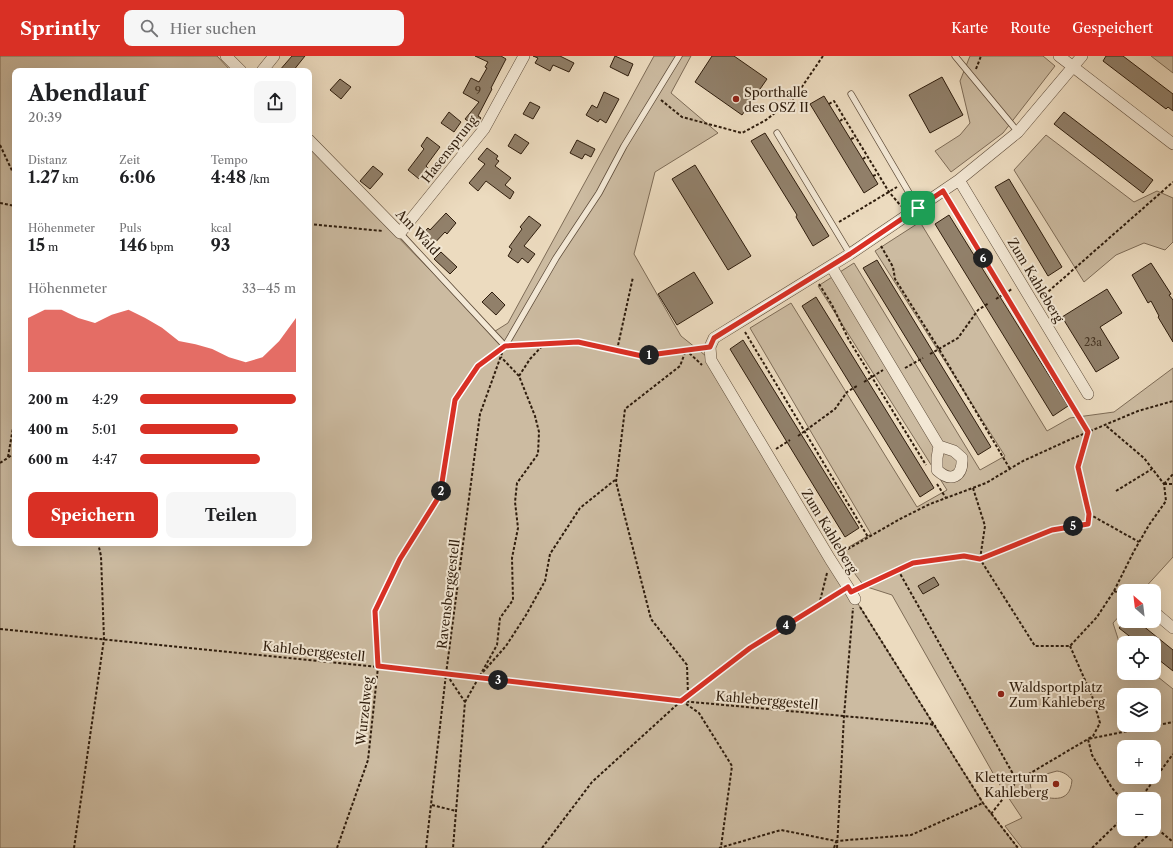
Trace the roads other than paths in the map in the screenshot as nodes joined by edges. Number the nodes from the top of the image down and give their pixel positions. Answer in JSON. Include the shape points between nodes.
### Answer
{"nodes":[{"id":1,"x":226,"y":56,"type":"edge"},
{"id":2,"x":274,"y":56,"type":"edge"},
{"id":3,"x":524,"y":56,"type":"edge"},
{"id":4,"x":679,"y":56,"type":"edge"},
{"id":5,"x":955,"y":56,"type":"edge"},
{"id":6,"x":1059,"y":56,"type":"edge"},
{"id":7,"x":1082,"y":56,"type":"edge"},
{"id":8,"x":1074,"y":67,"type":"junction"},
{"id":9,"x":238,"y":68,"type":"edge"},
{"id":10,"x":264,"y":68,"type":"edge"},
{"id":11,"x":851,"y":94,"type":"dead end"},
{"id":12,"x":1018,"y":132,"type":"junction"},
{"id":13,"x":777,"y":133,"type":"dead end"},
{"id":14,"x":312,"y":143,"type":"edge"},
{"id":15,"x":1173,"y":144,"type":"edge"},
{"id":16,"x":960,"y":180,"type":"junction"},
{"id":17,"x":913,"y":212,"type":"junction"},
{"id":18,"x":400,"y":233,"type":"junction"},
{"id":19,"x":850,"y":254,"type":"junction"},
{"id":20,"x":831,"y":266,"type":"junction"},
{"id":21,"x":1088,"y":394,"type":"dead end"},
{"id":22,"x":939,"y":446,"type":"dead end"},
{"id":23,"x":851,"y":593,"type":"road end"},
{"id":24,"x":1161,"y":618,"type":"edge"},
{"id":25,"x":1173,"y":628,"type":"edge"}],
"edges":[{"from":1,"to":9,"type":"street"},
{"from":2,"to":10,"type":"street"},
{"from":3,"to":18,"type":"street","name":"Hasensprung","via":[[484,129]]},
{"from":4,"to":18,"type":"lane","name":"Am Wald","via":[[505,346]]},
{"from":5,"to":12,"type":"lane"},
{"from":6,"to":8,"type":"street"},
{"from":7,"to":8,"type":"street"},
{"from":8,"to":12,"type":"street"},
{"from":8,"to":15,"type":"street"},
{"from":11,"to":17,"type":"lane","via":[[903,183]]},
{"from":12,"to":16,"type":"street"},
{"from":13,"to":19,"type":"lane"},
{"from":14,"to":18,"type":"street","name":"Am Wald"},
{"from":16,"to":17,"type":"street"},
{"from":16,"to":21,"type":"street","name":"Zum Kahleberg"},
{"from":17,"to":19,"type":"street"},
{"from":19,"to":20,"type":"street"},
{"from":20,"to":22,"type":"street"},
{"from":20,"to":23,"type":"street","name":"Zum Kahleberg","via":[[714,338],[710,347],[711,360]]},
{"from":24,"to":25,"type":"street"}]}
